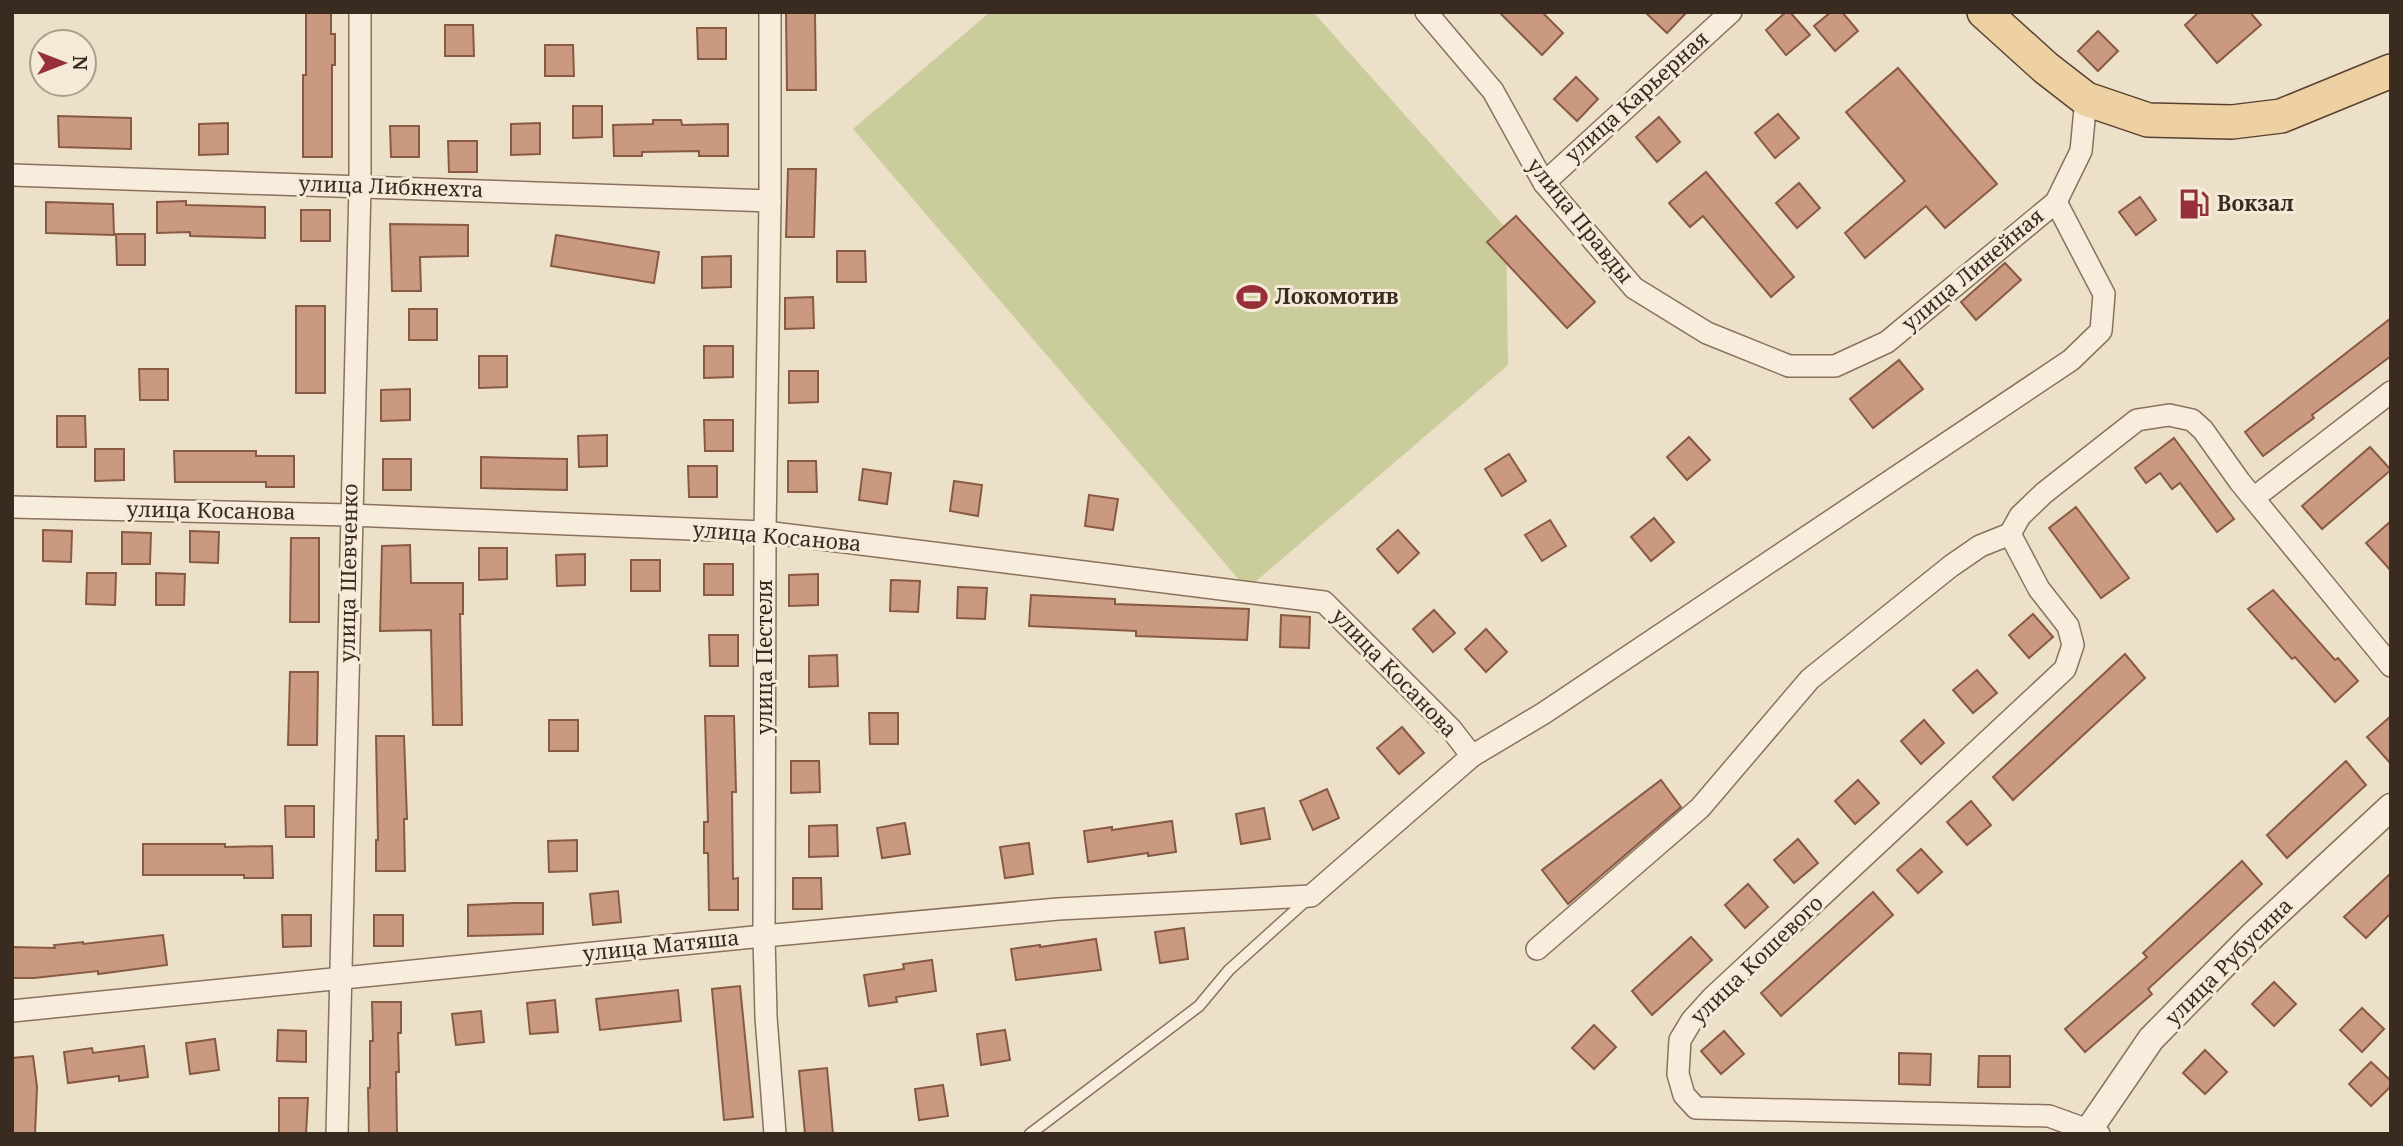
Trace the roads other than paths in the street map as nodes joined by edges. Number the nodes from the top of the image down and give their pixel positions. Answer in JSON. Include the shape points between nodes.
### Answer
{"nodes":[{"id":1,"x":360,"y":12,"type":"edge"},
{"id":2,"x":770,"y":12,"type":"edge"},
{"id":3,"x":1426,"y":12,"type":"edge"},
{"id":4,"x":1731,"y":12,"type":"edge"},
{"id":5,"x":1984,"y":12,"type":"edge"},
{"id":6,"x":2391,"y":71,"type":"edge"},
{"id":7,"x":2086,"y":99,"type":"junction"},
{"id":8,"x":12,"y":175,"type":"edge"},
{"id":9,"x":1544,"y":183,"type":"junction"},
{"id":10,"x":360,"y":186,"type":"junction"},
{"id":11,"x":770,"y":201,"type":"junction"},
{"id":12,"x":2056,"y":202,"type":"junction"},
{"id":13,"x":1789,"y":366,"type":"joint"},
{"id":14,"x":2391,"y":391,"type":"edge"},
{"id":15,"x":2255,"y":497,"type":"junction"},
{"id":16,"x":12,"y":507,"type":"edge"},
{"id":17,"x":350,"y":515,"type":"junction"},
{"id":18,"x":765,"y":531,"type":"junction"},
{"id":19,"x":2010,"y":534,"type":"junction"},
{"id":20,"x":2391,"y":666,"type":"edge"},
{"id":21,"x":1472,"y":756,"type":"junction"},
{"id":22,"x":2391,"y":807,"type":"edge"},
{"id":23,"x":1311,"y":896,"type":"junction"},
{"id":24,"x":764,"y":936,"type":"junction"},
{"id":25,"x":1537,"y":949,"type":"dead end"},
{"id":26,"x":342,"y":979,"type":"junction"},
{"id":27,"x":12,"y":1011,"type":"edge"},
{"id":28,"x":2091,"y":1132,"type":"edge"},
{"id":29,"x":337,"y":1134,"type":"edge"},
{"id":30,"x":775,"y":1134,"type":"edge"},
{"id":31,"x":1030,"y":1134,"type":"edge"}],
"edges":[{"from":1,"to":10,"type":"street","name":"улица Шевченко"},
{"from":2,"to":11,"type":"street","name":"улица Пестеля"},
{"from":3,"to":9,"type":"street","name":"улица Правды","via":[[1493,91]]},
{"from":4,"to":9,"type":"street","name":"улица Карьерная"},
{"from":5,"to":7,"type":"main road"},
{"from":6,"to":7,"type":"main road","via":[[2281,116],[2232,122],[2148,120]]},
{"from":7,"to":12,"type":"street","name":"улица Линейная","via":[[2081,151]]},
{"from":8,"to":10,"type":"street","name":"улица Либкнехта"},
{"from":9,"to":13,"type":"street","name":"улица Правды","via":[[1634,288],[1707,333]]},
{"from":10,"to":11,"type":"street","name":"улица Либкнехта"},
{"from":10,"to":17,"type":"street","name":"улица Шевченко"},
{"from":11,"to":18,"type":"street","name":"улица Пестеля"},
{"from":12,"to":13,"type":"street","name":"улица Линейная","via":[[1887,342],[1835,366]]},
{"from":12,"to":21,"type":"street","via":[[2104,294],[2101,331],[2071,360],[1544,713]]},
{"from":14,"to":15,"type":"street"},
{"from":15,"to":19,"type":"street","via":[[2192,419],[2169,415],[2137,419],[2044,493],[2020,516]]},
{"from":15,"to":20,"type":"street"},
{"from":16,"to":17,"type":"street","name":"улица Косанова"},
{"from":17,"to":18,"type":"street","name":"улица Косанова"},
{"from":17,"to":26,"type":"street","name":"улица Шевченко"},
{"from":18,"to":21,"type":"street","name":"улица Косанова","via":[[1324,602],[1451,729]]},
{"from":18,"to":24,"type":"street","name":"улица Пестеля"},
{"from":19,"to":25,"type":"street","via":[[1980,546],[1951,566],[1810,679],[1700,808]]},
{"from":19,"to":28,"type":"street","name":"улица Кошевого","via":[[2039,589],[2068,626],[2073,645],[2065,669],[1712,998],[1680,1040],[1678,1074],[1684,1095],[1696,1108],[2049,1116]]},
{"from":21,"to":23,"type":"street"},
{"from":22,"to":28,"type":"street","name":"улица Рубусина","via":[[2253,935],[2151,1040]]},
{"from":23,"to":24,"type":"street","name":"улица Матяша","via":[[1058,909]]},
{"from":23,"to":31,"type":"lane","via":[[1229,970],[1199,1006]]},
{"from":24,"to":26,"type":"street","name":"улица Матяша"},
{"from":24,"to":30,"type":"street","name":"улица Пестеля"},
{"from":26,"to":27,"type":"street","name":"улица Матяша"},
{"from":26,"to":29,"type":"street","name":"улица Шевченко"}]}
